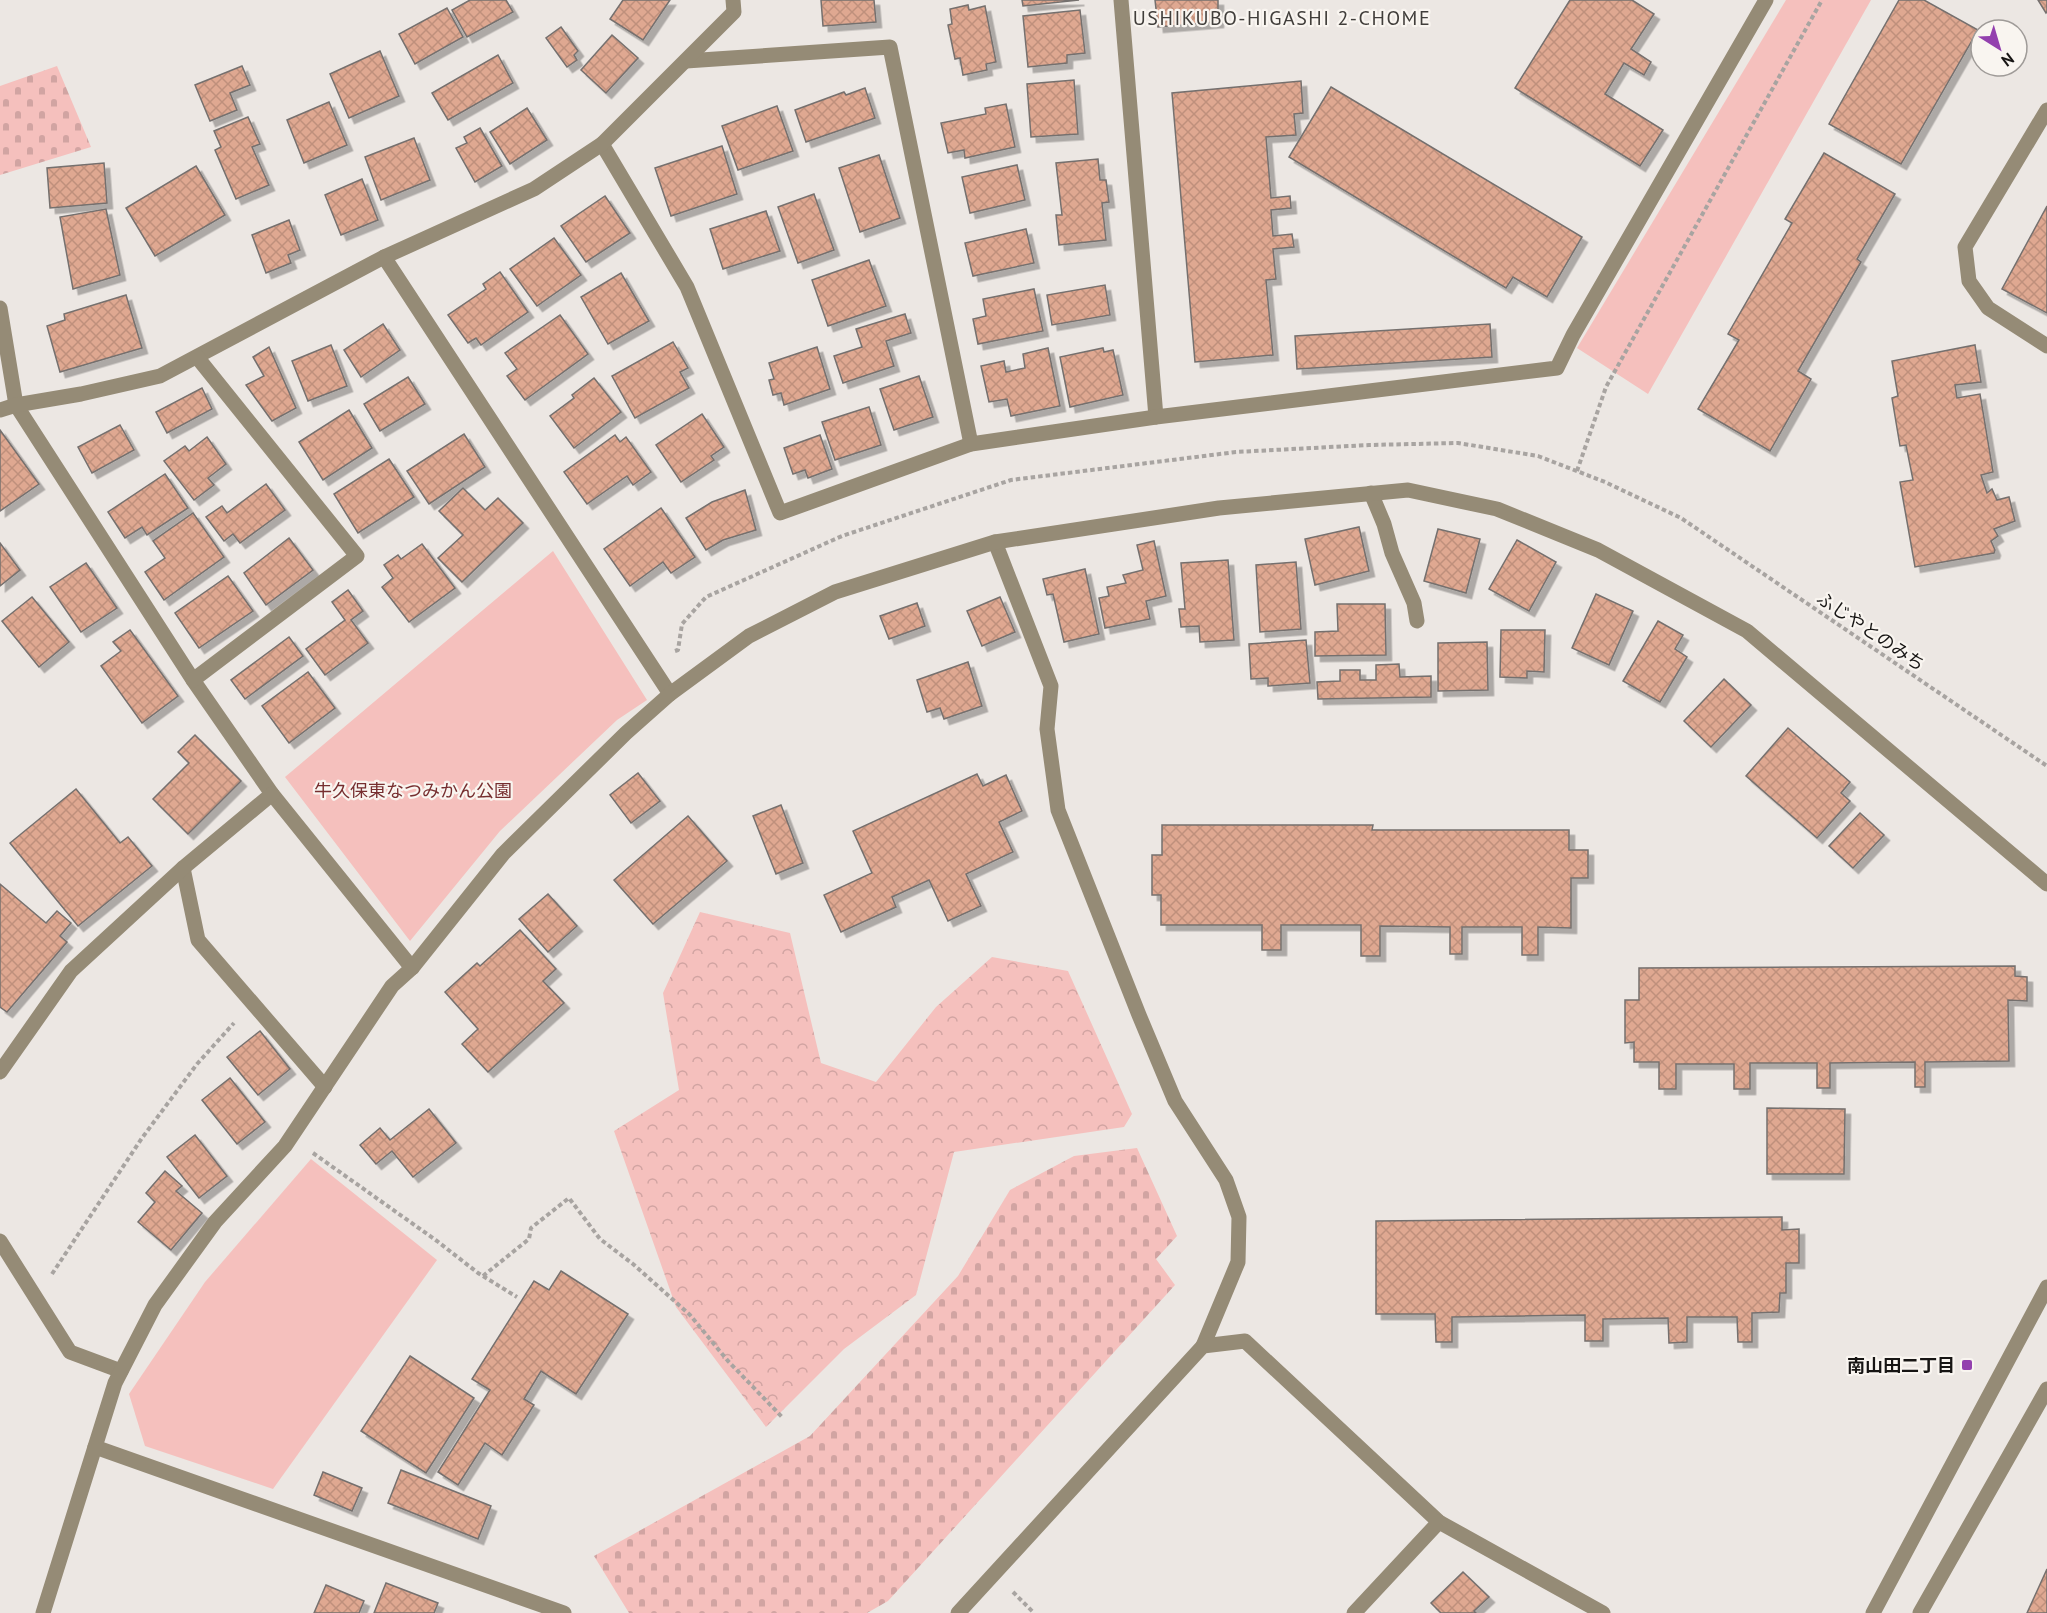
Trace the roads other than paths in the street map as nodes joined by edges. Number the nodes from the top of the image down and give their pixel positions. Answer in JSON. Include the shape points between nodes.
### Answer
{"nodes":[{"id":1,"x":733,"y":0,"type":"edge"},
{"id":2,"x":1121,"y":0,"type":"edge"},
{"id":3,"x":1766,"y":0,"type":"edge"},
{"id":4,"x":686,"y":60,"type":"junction"},
{"id":5,"x":2047,"y":110,"type":"edge"},
{"id":6,"x":602,"y":144,"type":"junction"},
{"id":7,"x":384,"y":257,"type":"junction"},
{"id":8,"x":0,"y":308,"type":"edge"},
{"id":9,"x":2047,"y":346,"type":"edge"},
{"id":10,"x":197,"y":357,"type":"junction"},
{"id":11,"x":16,"y":405,"type":"junction"},
{"id":12,"x":0,"y":410,"type":"edge"},
{"id":13,"x":1156,"y":417,"type":"junction"},
{"id":14,"x":971,"y":444,"type":"junction"},
{"id":15,"x":1371,"y":493,"type":"junction"},
{"id":16,"x":995,"y":542,"type":"junction"},
{"id":17,"x":1417,"y":621,"type":"dead end"},
{"id":18,"x":193,"y":680,"type":"junction"},
{"id":19,"x":670,"y":694,"type":"junction"},
{"id":20,"x":272,"y":794,"type":"junction"},
{"id":21,"x":183,"y":868,"type":"junction"},
{"id":22,"x":2047,"y":884,"type":"edge"},
{"id":23,"x":412,"y":968,"type":"junction"},
{"id":24,"x":0,"y":1072,"type":"edge"},
{"id":25,"x":325,"y":1087,"type":"junction"},
{"id":26,"x":0,"y":1241,"type":"edge"},
{"id":27,"x":2047,"y":1287,"type":"edge"},
{"id":28,"x":1203,"y":1346,"type":"junction"},
{"id":29,"x":121,"y":1371,"type":"junction"},
{"id":30,"x":2047,"y":1389,"type":"edge"},
{"id":31,"x":95,"y":1447,"type":"junction"},
{"id":32,"x":1439,"y":1522,"type":"junction"},
{"id":33,"x":43,"y":1613,"type":"edge"},
{"id":34,"x":564,"y":1613,"type":"edge"},
{"id":35,"x":958,"y":1613,"type":"edge"},
{"id":36,"x":1354,"y":1613,"type":"edge"},
{"id":37,"x":1603,"y":1613,"type":"edge"},
{"id":38,"x":1873,"y":1613,"type":"edge"},
{"id":39,"x":1920,"y":1613,"type":"edge"}],
"edges":[{"from":1,"to":4,"type":"street","via":[[734,12]]},
{"from":2,"to":13,"type":"street"},
{"from":3,"to":13,"type":"street","via":[[1557,369]]},
{"from":4,"to":6,"type":"street"},
{"from":4,"to":14,"type":"street","via":[[890,47]]},
{"from":5,"to":9,"type":"street","via":[[1965,247],[1969,281],[1988,308]]},
{"from":6,"to":7,"type":"street","via":[[534,189]]},
{"from":6,"to":14,"type":"street","via":[[687,286],[780,513]]},
{"from":7,"to":10,"type":"street"},
{"from":7,"to":19,"type":"street"},
{"from":8,"to":11,"type":"street"},
{"from":10,"to":11,"type":"street","via":[[160,376]]},
{"from":10,"to":18,"type":"street","via":[[357,556]]},
{"from":11,"to":12,"type":"street"},
{"from":11,"to":18,"type":"street"},
{"from":13,"to":14,"type":"street"},
{"from":15,"to":16,"type":"street","via":[[1219,508]]},
{"from":15,"to":17,"type":"street","via":[[1414,603]]},
{"from":15,"to":22,"type":"street","via":[[1408,490],[1497,509],[1598,550],[1747,631]]},
{"from":16,"to":19,"type":"street","via":[[835,592],[749,636]]},
{"from":16,"to":28,"type":"street","via":[[1051,686],[1047,729],[1058,810],[1175,1101],[1226,1180],[1239,1217],[1238,1262]]},
{"from":18,"to":20,"type":"street"},
{"from":19,"to":23,"type":"street","via":[[502,854]]},
{"from":20,"to":21,"type":"street"},
{"from":20,"to":23,"type":"street"},
{"from":21,"to":24,"type":"street","via":[[71,971]]},
{"from":21,"to":25,"type":"street","via":[[198,940]]},
{"from":23,"to":25,"type":"street","via":[[392,986]]},
{"from":25,"to":29,"type":"street","via":[[285,1146],[215,1222],[155,1305]]},
{"from":26,"to":29,"type":"street","via":[[70,1352]]},
{"from":27,"to":38,"type":"street"},
{"from":28,"to":32,"type":"street","via":[[1245,1341]]},
{"from":28,"to":35,"type":"street"},
{"from":29,"to":31,"type":"street"},
{"from":30,"to":39,"type":"street"},
{"from":31,"to":33,"type":"street"},
{"from":31,"to":34,"type":"street"},
{"from":32,"to":36,"type":"street"},
{"from":32,"to":37,"type":"street"}]}
